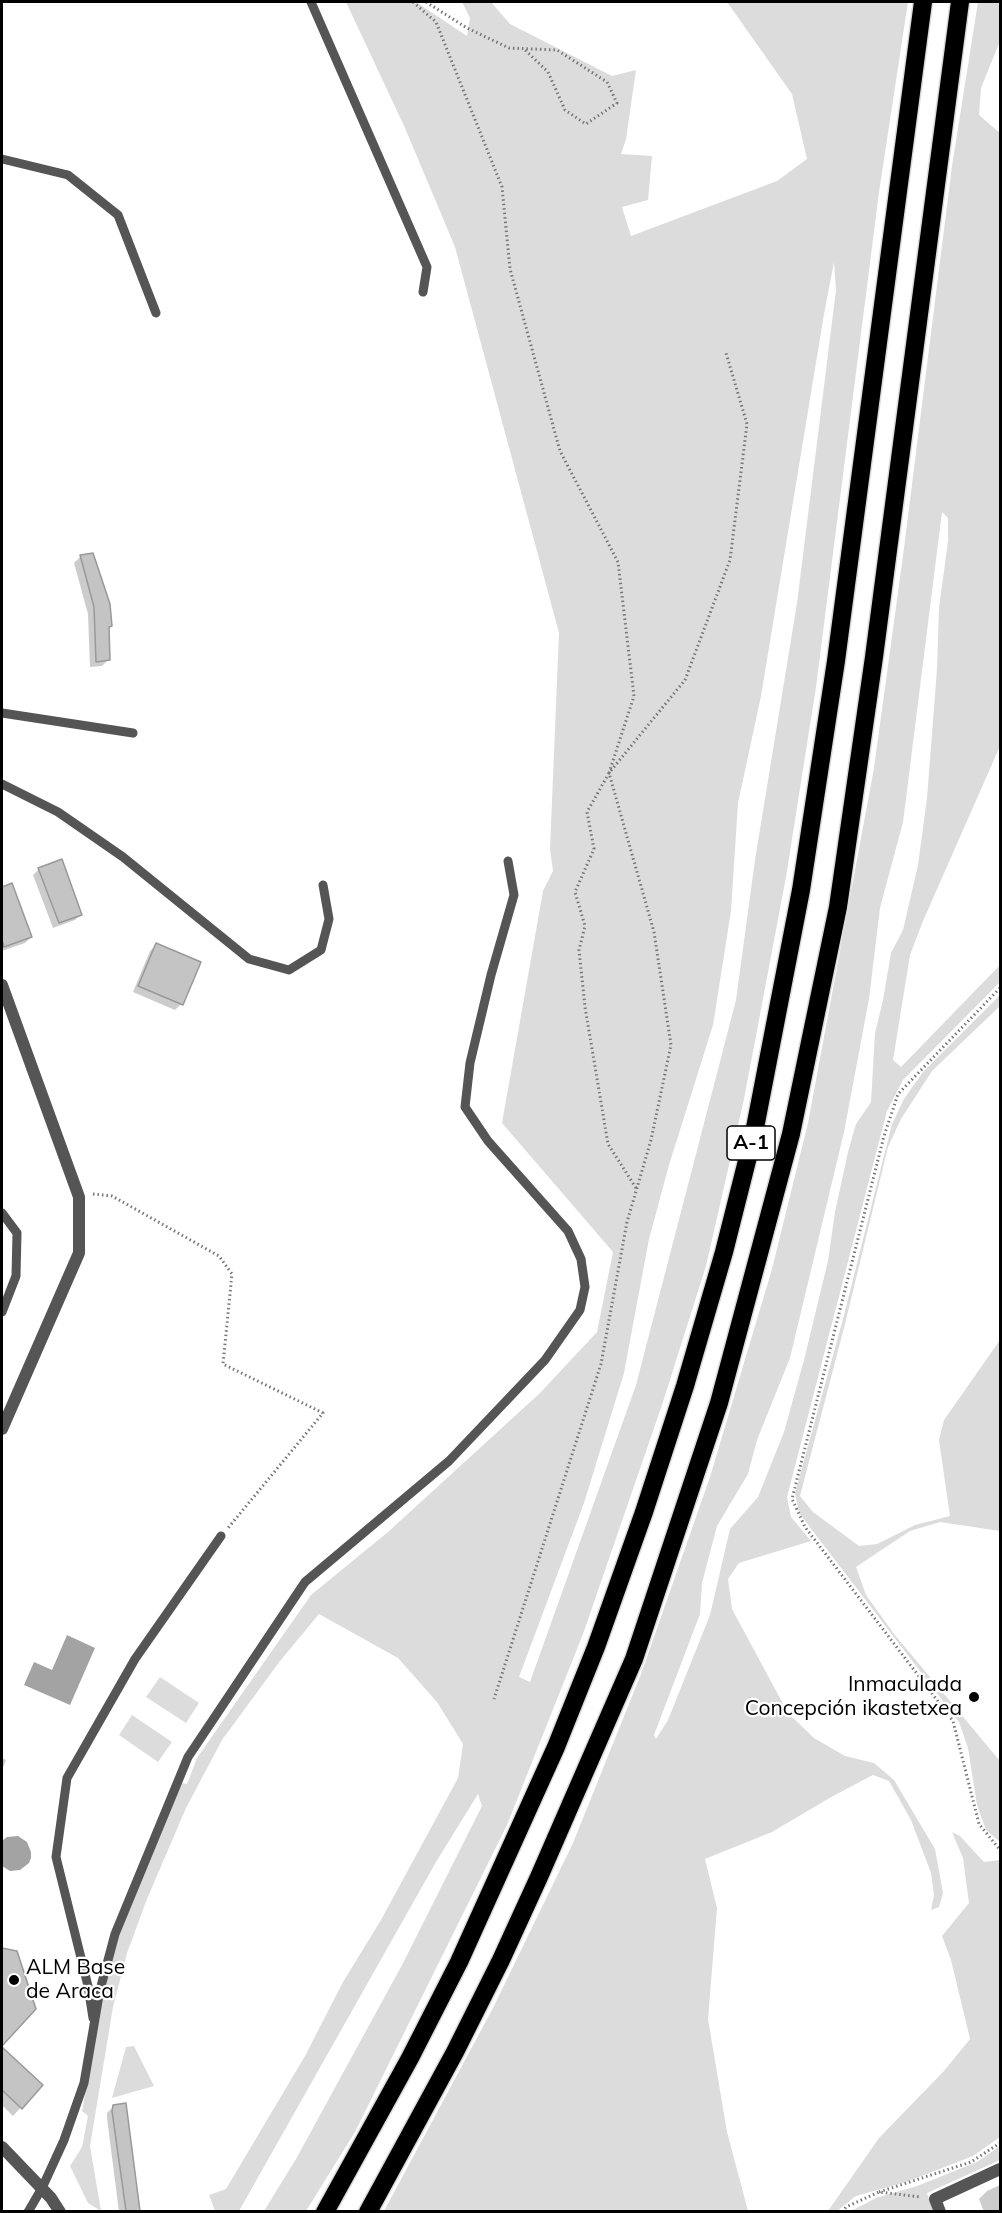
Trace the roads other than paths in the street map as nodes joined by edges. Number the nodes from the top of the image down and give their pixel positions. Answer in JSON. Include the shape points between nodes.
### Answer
{"nodes":[{"id":1,"x":311,"y":2,"type":"edge"},
{"id":2,"x":922,"y":2,"type":"edge"},
{"id":3,"x":960,"y":2,"type":"edge"},
{"id":4,"x":2,"y":159,"type":"edge"},
{"id":5,"x":423,"y":292,"type":"dead end"},
{"id":6,"x":156,"y":314,"type":"dead end"},
{"id":7,"x":2,"y":713,"type":"edge"},
{"id":8,"x":133,"y":733,"type":"dead end"},
{"id":9,"x":2,"y":784,"type":"edge"},
{"id":10,"x":508,"y":861,"type":"dead end"},
{"id":11,"x":322,"y":885,"type":"dead end"},
{"id":12,"x":2,"y":985,"type":"edge"},
{"id":13,"x":2,"y":1213,"type":"edge"},
{"id":14,"x":2,"y":1312,"type":"edge"},
{"id":15,"x":2,"y":1429,"type":"edge"},
{"id":16,"x":221,"y":1536,"type":"road end"},
{"id":17,"x":94,"y":2025,"type":"junction"},
{"id":18,"x":2,"y":2148,"type":"edge"},
{"id":19,"x":1000,"y":2169,"type":"edge"},
{"id":20,"x":42,"y":2188,"type":"junction"},
{"id":21,"x":28,"y":2211,"type":"edge"},
{"id":22,"x":60,"y":2211,"type":"edge"},
{"id":23,"x":325,"y":2211,"type":"edge"},
{"id":24,"x":368,"y":2211,"type":"edge"},
{"id":25,"x":940,"y":2211,"type":"edge"}],
"edges":[{"from":1,"to":5,"type":"lane","via":[[427,267]]},
{"from":2,"to":23,"type":"highway","number":"A-1","via":[[836,661],[801,890],[754,1132],[724,1252],[644,1512],[556,1747],[459,1962]]},
{"from":3,"to":24,"type":"highway","number":"A-1","via":[[838,907],[785,1156],[719,1403],[634,1659],[540,1876],[450,2062]]},
{"from":4,"to":6,"type":"lane","via":[[68,176],[118,215]]},
{"from":7,"to":8,"type":"lane"},
{"from":9,"to":11,"type":"lane","via":[[58,812],[104,844],[249,959],[290,970],[321,950],[329,919]]},
{"from":10,"to":17,"type":"lane","via":[[514,895],[470,1063],[465,1107],[488,1141],[568,1231],[580,1259],[585,1287],[580,1310],[545,1360],[449,1461],[305,1582],[188,1757],[115,1934]]},
{"from":12,"to":15,"type":"street","via":[[79,1197],[79,1253]]},
{"from":13,"to":14,"type":"lane","via":[[17,1233],[16,1276]]},
{"from":16,"to":17,"type":"lane","via":[[135,1659],[67,1779],[56,1857]]},
{"from":17,"to":20,"type":"lane","via":[[84,2084]]},
{"from":18,"to":20,"type":"street"},
{"from":19,"to":25,"type":"street","via":[[934,2199]]},
{"from":20,"to":21,"type":"lane"},
{"from":20,"to":22,"type":"street"}]}
